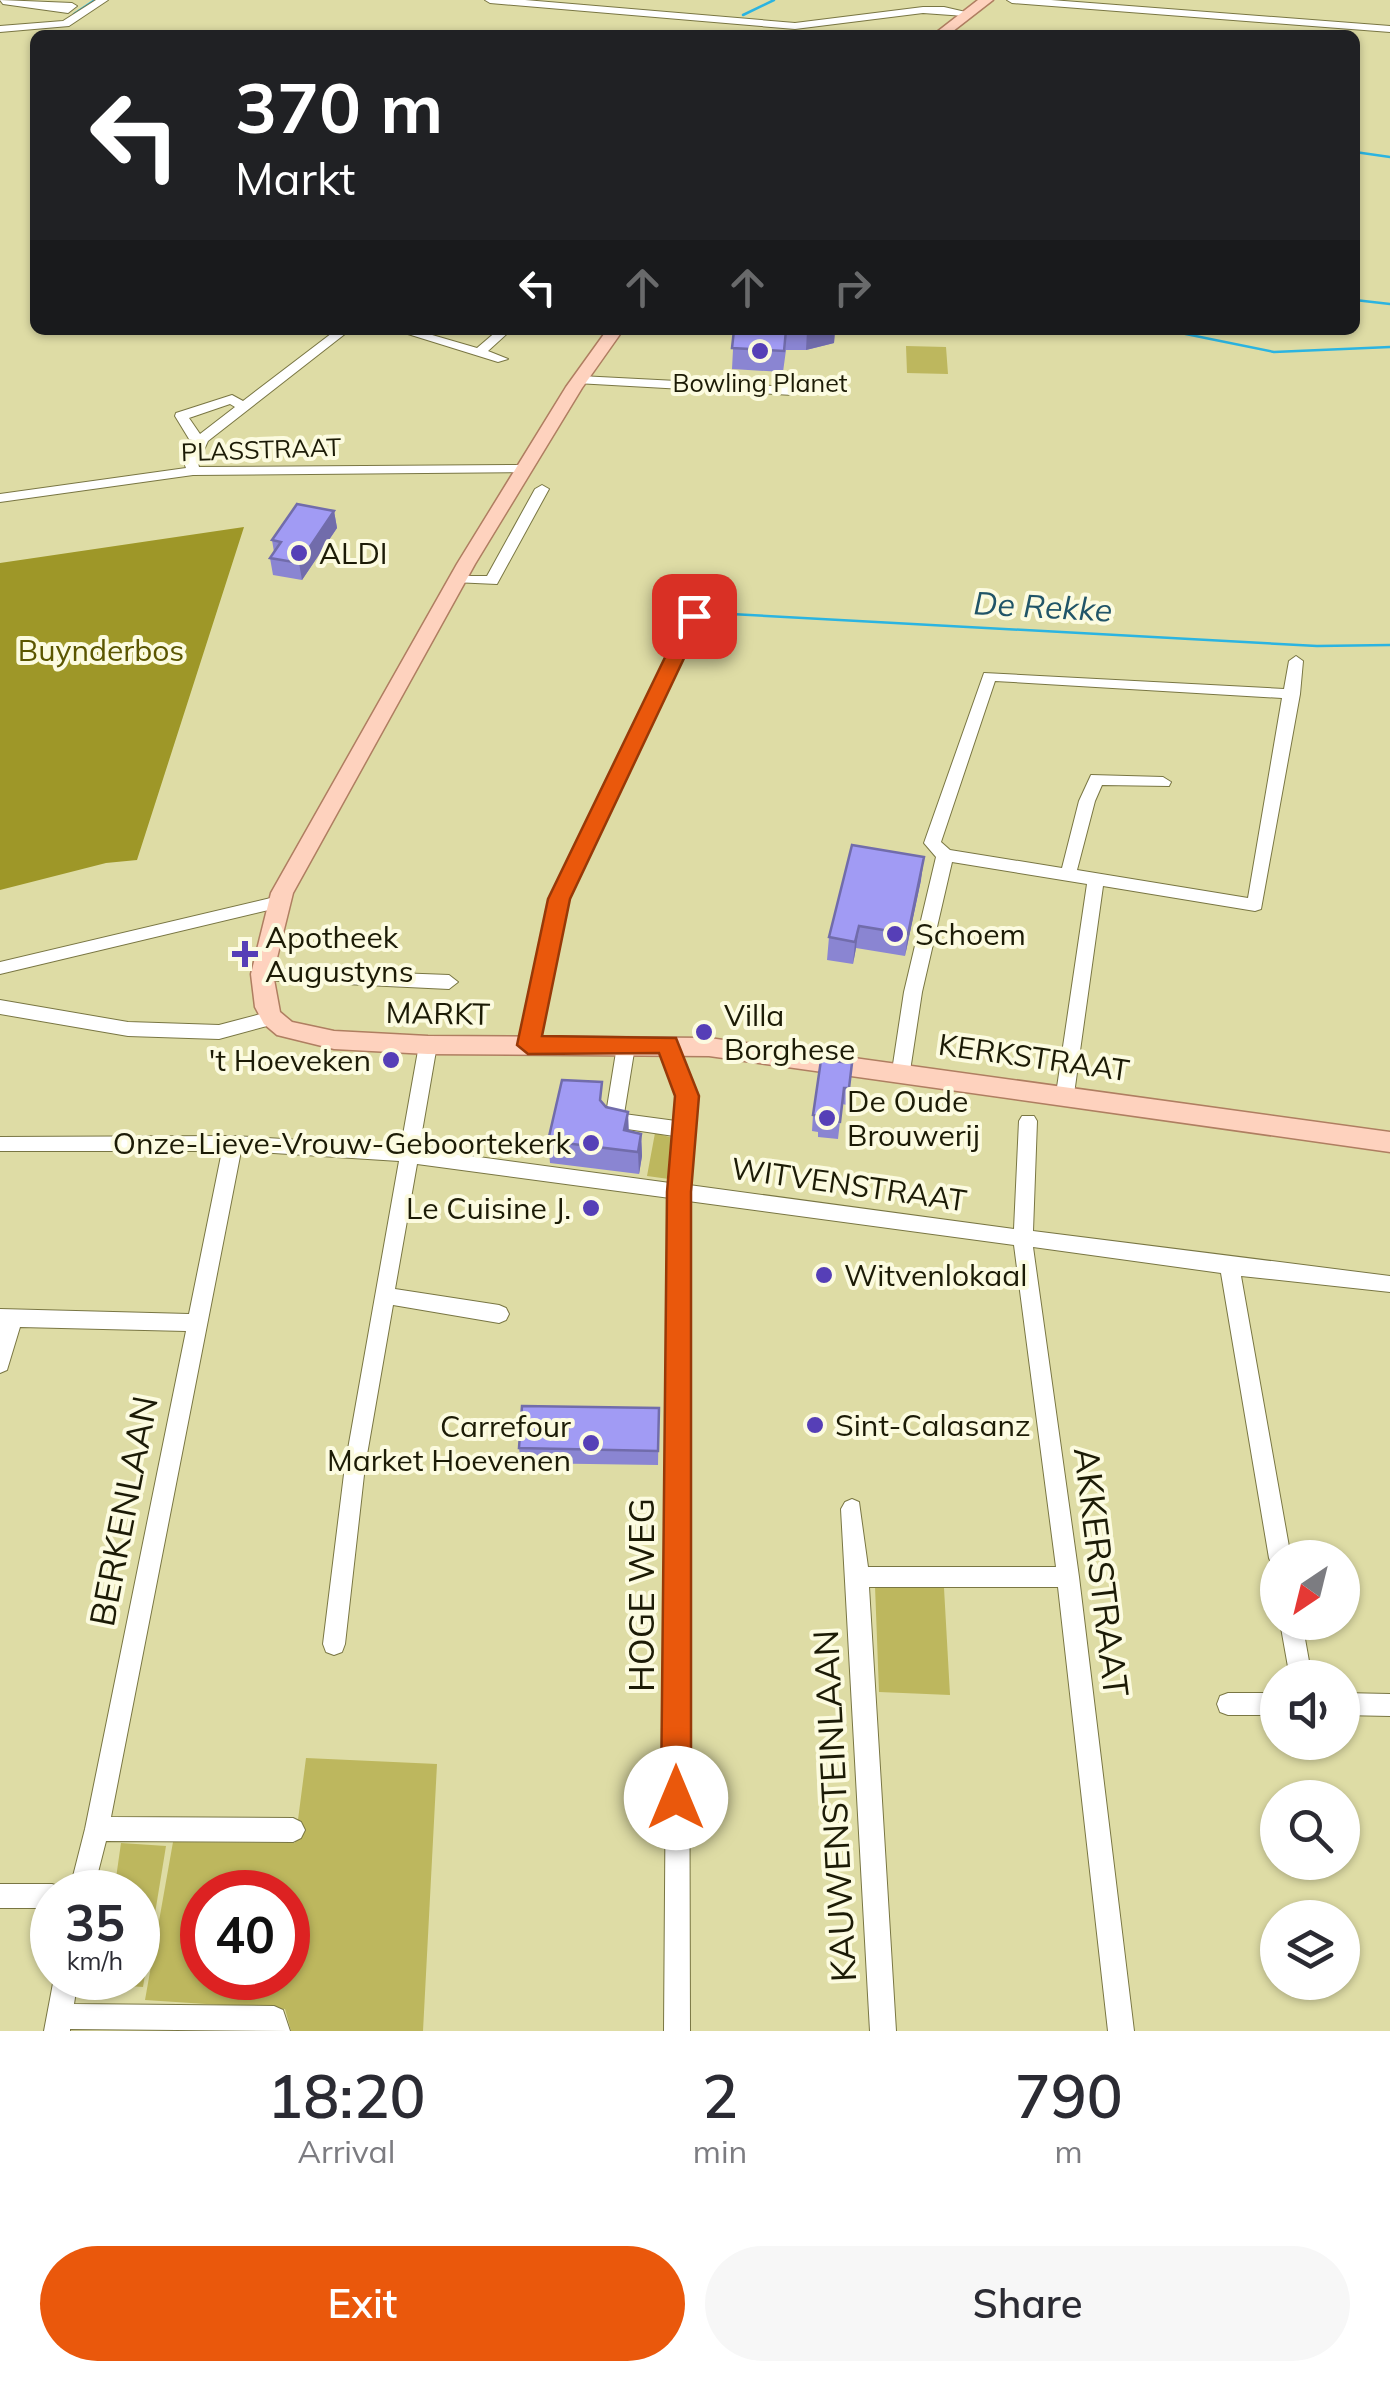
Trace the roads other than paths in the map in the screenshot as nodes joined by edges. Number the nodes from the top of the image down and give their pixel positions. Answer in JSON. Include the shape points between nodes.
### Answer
{"nodes":[{"id":1,"x":104,"y":0,"type":"edge"},
{"id":2,"x":490,"y":0,"type":"edge"},
{"id":3,"x":988,"y":0,"type":"edge"},
{"id":4,"x":1012,"y":0,"type":"edge"},
{"id":5,"x":2,"y":1,"type":"edge"},
{"id":6,"x":962,"y":6,"type":"edge"},
{"id":7,"x":747,"y":20,"type":"junction"},
{"id":8,"x":0,"y":29,"type":"edge"},
{"id":9,"x":1390,"y":29,"type":"edge"},
{"id":10,"x":736,"y":30,"type":"edge"},
{"id":11,"x":944,"y":30,"type":"edge"},
{"id":12,"x":337,"y":335,"type":"edge"},
{"id":13,"x":418,"y":335,"type":"edge"},
{"id":14,"x":499,"y":335,"type":"edge"},
{"id":15,"x":612,"y":335,"type":"edge"},
{"id":16,"x":479,"y":353,"type":"junction"},
{"id":17,"x":502,"y":359,"type":"dead end"},
{"id":18,"x":580,"y":380,"type":"junction"},
{"id":19,"x":793,"y":391,"type":"dead end"},
{"id":20,"x":243,"y":406,"type":"junction"},
{"id":21,"x":202,"y":439,"type":"junction"},
{"id":22,"x":525,"y":468,"type":"junction"},
{"id":23,"x":193,"y":471,"type":"junction"},
{"id":24,"x":542,"y":490,"type":"dead end"},
{"id":25,"x":0,"y":498,"type":"edge"},
{"id":26,"x":458,"y":580,"type":"junction"},
{"id":27,"x":694,"y":616,"type":"dead end"},
{"id":28,"x":1296,"y":661,"type":"dead end"},
{"id":29,"x":1292,"y":694,"type":"junction"},
{"id":30,"x":1163,"y":782,"type":"dead end"},
{"id":31,"x":945,"y":855,"type":"junction"},
{"id":32,"x":1068,"y":874,"type":"junction"},
{"id":33,"x":1096,"y":879,"type":"junction"},
{"id":34,"x":279,"y":902,"type":"junction"},
{"id":35,"x":0,"y":968,"type":"edge"},
{"id":36,"x":262,"y":974,"type":"junction"},
{"id":37,"x":449,"y":982,"type":"dead end"},
{"id":38,"x":0,"y":1007,"type":"edge"},
{"id":39,"x":272,"y":1018,"type":"junction"},
{"id":40,"x":668,"y":1044,"type":"junction"},
{"id":41,"x":428,"y":1045,"type":"junction"},
{"id":42,"x":528,"y":1045,"type":"junction"},
{"id":43,"x":626,"y":1046,"type":"junction"},
{"id":44,"x":901,"y":1071,"type":"junction"},
{"id":45,"x":1065,"y":1094,"type":"junction"},
{"id":46,"x":1028,"y":1121,"type":"dead end"},
{"id":47,"x":687,"y":1130,"type":"junction"},
{"id":48,"x":1390,"y":1142,"type":"edge"},
{"id":49,"x":0,"y":1144,"type":"edge"},
{"id":50,"x":233,"y":1144,"type":"junction"},
{"id":51,"x":411,"y":1156,"type":"junction"},
{"id":52,"x":679,"y":1192,"type":"junction"},
{"id":53,"x":1023,"y":1238,"type":"junction"},
{"id":54,"x":1230,"y":1266,"type":"junction"},
{"id":55,"x":1390,"y":1284,"type":"edge"},
{"id":56,"x":386,"y":1296,"type":"junction"},
{"id":57,"x":498,"y":1314,"type":"dead end"},
{"id":58,"x":6,"y":1318,"type":"edge"},
{"id":59,"x":195,"y":1323,"type":"junction"},
{"id":60,"x":0,"y":1364,"type":"edge"},
{"id":61,"x":852,"y":1509,"type":"dead end"},
{"id":62,"x":1277,"y":1540,"type":"edge"},
{"id":63,"x":858,"y":1577,"type":"junction"},
{"id":64,"x":1068,"y":1577,"type":"junction"},
{"id":65,"x":334,"y":1644,"type":"dead end"},
{"id":66,"x":1228,"y":1704,"type":"dead end"},
{"id":67,"x":1260,"y":1704,"type":"edge"},
{"id":68,"x":1360,"y":1704,"type":"edge"},
{"id":69,"x":1390,"y":1704,"type":"edge"},
{"id":70,"x":98,"y":1829,"type":"junction"},
{"id":71,"x":293,"y":1830,"type":"dead end"},
{"id":72,"x":87,"y":1870,"type":"edge"},
{"id":73,"x":0,"y":1896,"type":"edge"},
{"id":74,"x":30,"y":1896,"type":"edge"},
{"id":75,"x":58,"y":2023,"type":"edge"},
{"id":76,"x":277,"y":2031,"type":"edge"},
{"id":77,"x":678,"y":2031,"type":"edge"},
{"id":78,"x":883,"y":2031,"type":"edge"},
{"id":79,"x":1121,"y":2031,"type":"edge"}],
"edges":[{"from":1,"to":8,"type":"street","via":[[65,24]]},
{"from":2,"to":7,"type":"street"},
{"from":3,"to":6,"type":"main road"},
{"from":4,"to":9,"type":"street"},
{"from":5,"to":5,"type":"street","via":[[68,10],[72,6],[8,0]]},
{"from":6,"to":7,"type":"street","via":[[832,26]]},
{"from":6,"to":11,"type":"main road"},
{"from":7,"to":10,"type":"street"},
{"from":12,"to":20,"type":"street"},
{"from":13,"to":16,"type":"street"},
{"from":14,"to":16,"type":"street"},
{"from":15,"to":18,"type":"main road"},
{"from":16,"to":17,"type":"street"},
{"from":18,"to":19,"type":"street"},
{"from":18,"to":22,"type":"main road"},
{"from":20,"to":21,"type":"street"},
{"from":20,"to":21,"type":"street","via":[[232,399],[181,416]]},
{"from":21,"to":23,"type":"street"},
{"from":22,"to":23,"type":"street","name":"PLASSTRAAT"},
{"from":22,"to":26,"type":"main road"},
{"from":23,"to":25,"type":"street","name":"PLASSTRAAT"},
{"from":24,"to":26,"type":"street","via":[[492,581]]},
{"from":26,"to":34,"type":"main road"},
{"from":27,"to":42,"type":"street","via":[[559,899]]},
{"from":28,"to":29,"type":"street"},
{"from":29,"to":31,"type":"street","via":[[988,676],[932,843]]},
{"from":29,"to":33,"type":"street","via":[[1255,906]]},
{"from":30,"to":32,"type":"street","via":[[1097,779]]},
{"from":31,"to":32,"type":"street"},
{"from":31,"to":44,"type":"street"},
{"from":32,"to":33,"type":"street"},
{"from":33,"to":45,"type":"street"},
{"from":34,"to":35,"type":"street"},
{"from":34,"to":36,"type":"main road"},
{"from":36,"to":37,"type":"street"},
{"from":36,"to":39,"type":"main road"},
{"from":38,"to":39,"type":"street","via":[[128,1029],[219,1032]]},
{"from":39,"to":41,"type":"main road","name":"MARKT","via":[[312,1037]]},
{"from":40,"to":43,"type":"main road","name":"MARKT"},
{"from":40,"to":44,"type":"main road","name":"KERKSTRAAT"},
{"from":40,"to":47,"type":"street","name":"HOGE WEG","via":[[687,1096]]},
{"from":41,"to":42,"type":"main road","name":"MARKT"},
{"from":41,"to":51,"type":"street"},
{"from":42,"to":43,"type":"main road","name":"MARKT"},
{"from":43,"to":47,"type":"street","via":[[614,1120]]},
{"from":44,"to":45,"type":"main road","name":"KERKSTRAAT"},
{"from":45,"to":48,"type":"main road","name":"KERKSTRAAT"},
{"from":46,"to":53,"type":"street","name":"AKKERSTRAAT"},
{"from":47,"to":52,"type":"street","name":"HOGE WEG"},
{"from":49,"to":50,"type":"street","name":"WITVENSTRAAT"},
{"from":50,"to":51,"type":"street","name":"WITVENSTRAAT"},
{"from":50,"to":59,"type":"street","name":"BERKENLAAN"},
{"from":51,"to":52,"type":"street","name":"WITVENSTRAAT"},
{"from":51,"to":56,"type":"street"},
{"from":52,"to":53,"type":"street","name":"WITVENSTRAAT"},
{"from":52,"to":77,"type":"street","name":"HOGE WEG"},
{"from":53,"to":54,"type":"street","name":"WITVENSTRAAT"},
{"from":53,"to":64,"type":"street","name":"AKKERSTRAAT"},
{"from":54,"to":55,"type":"street","name":"WITVENSTRAAT"},
{"from":54,"to":62,"type":"street"},
{"from":56,"to":57,"type":"street"},
{"from":56,"to":65,"type":"street","via":[[355,1466]]},
{"from":58,"to":59,"type":"street"},
{"from":58,"to":60,"type":"street"},
{"from":59,"to":70,"type":"street","name":"BERKENLAAN"},
{"from":61,"to":63,"type":"street","name":"KAUWENSTEINLAAN"},
{"from":63,"to":64,"type":"street"},
{"from":63,"to":78,"type":"street","name":"KAUWENSTEINLAAN"},
{"from":64,"to":79,"type":"street","name":"AKKERSTRAAT"},
{"from":66,"to":67,"type":"street"},
{"from":68,"to":69,"type":"street"},
{"from":70,"to":71,"type":"street"},
{"from":70,"to":72,"type":"street","name":"BERKENLAAN"},
{"from":73,"to":74,"type":"street"},
{"from":75,"to":76,"type":"street","via":[[274,2018]]}]}
